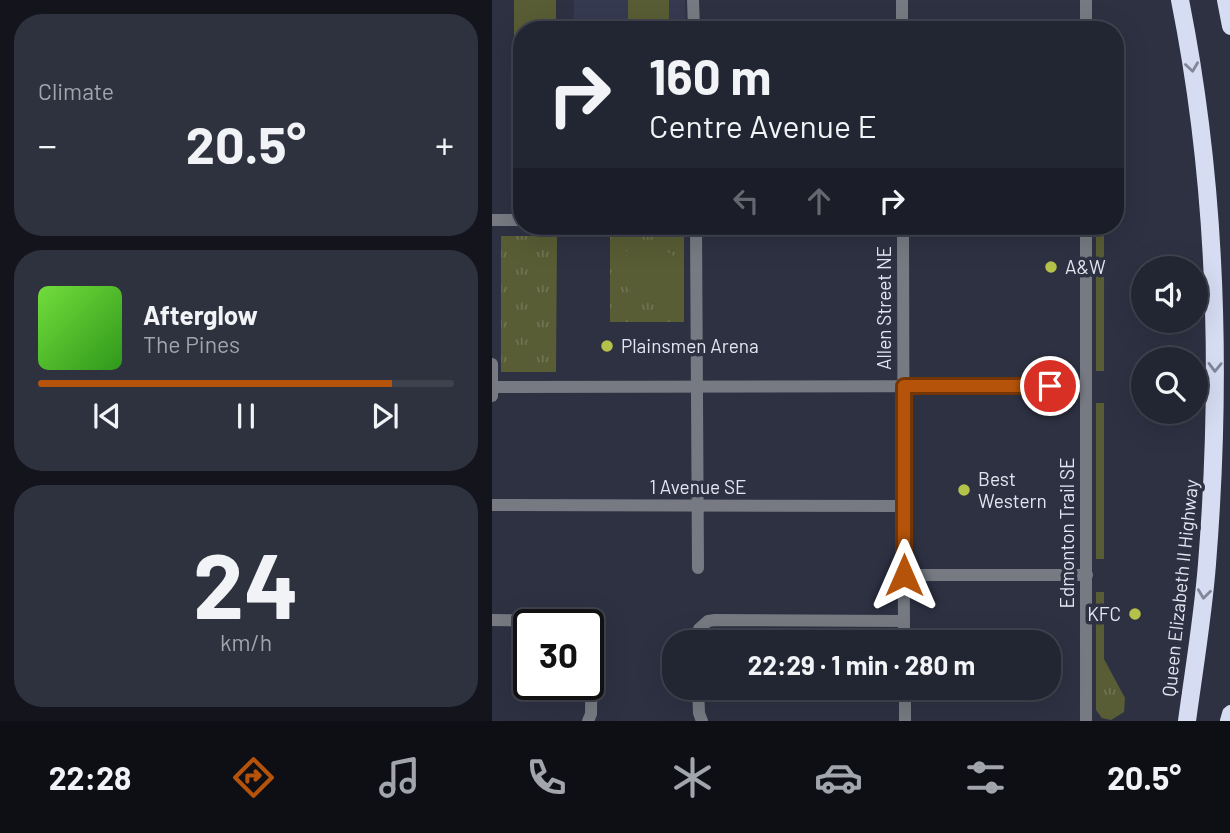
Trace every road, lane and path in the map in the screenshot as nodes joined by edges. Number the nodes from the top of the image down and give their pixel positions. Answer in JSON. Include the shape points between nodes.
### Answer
{"nodes":[{"id":1,"x":693,"y":0,"type":"edge"},
{"id":2,"x":902,"y":0,"type":"edge"},
{"id":3,"x":1086,"y":0,"type":"edge"},
{"id":4,"x":1180,"y":0,"type":"edge"},
{"id":5,"x":1226,"y":0,"type":"edge"},
{"id":6,"x":694,"y":21,"type":"edge"},
{"id":7,"x":902,"y":21,"type":"edge"},
{"id":8,"x":1086,"y":21,"type":"edge"},
{"id":9,"x":1230,"y":26,"type":"edge"},
{"id":10,"x":492,"y":220,"type":"edge"},
{"id":11,"x":513,"y":220,"type":"edge"},
{"id":12,"x":696,"y":235,"type":"edge"},
{"id":13,"x":903,"y":235,"type":"edge"},
{"id":14,"x":1086,"y":235,"type":"edge"},
{"id":15,"x":492,"y":364,"type":"edge"},
{"id":16,"x":698,"y":386,"type":"junction"},
{"id":17,"x":904,"y":386,"type":"junction"},
{"id":18,"x":1086,"y":386,"type":"junction"},
{"id":19,"x":492,"y":387,"type":"edge"},
{"id":20,"x":492,"y":396,"type":"edge"},
{"id":21,"x":492,"y":505,"type":"edge"},
{"id":22,"x":698,"y":506,"type":"junction"},
{"id":23,"x":904,"y":506,"type":"junction"},
{"id":24,"x":698,"y":568,"type":"dead end"},
{"id":25,"x":904,"y":575,"type":"junction"},
{"id":26,"x":1086,"y":575,"type":"junction"},
{"id":27,"x":492,"y":620,"type":"edge"},
{"id":28,"x":513,"y":620,"type":"edge"},
{"id":29,"x":904,"y":621,"type":"junction"},
{"id":30,"x":699,"y":630,"type":"edge"},
{"id":31,"x":904,"y":630,"type":"edge"},
{"id":32,"x":591,"y":700,"type":"edge"},
{"id":33,"x":698,"y":700,"type":"edge"},
{"id":34,"x":905,"y":700,"type":"edge"},
{"id":35,"x":1230,"y":714,"type":"edge"},
{"id":36,"x":588,"y":721,"type":"edge"},
{"id":37,"x":702,"y":721,"type":"edge"},
{"id":38,"x":905,"y":721,"type":"edge"},
{"id":39,"x":1086,"y":721,"type":"edge"},
{"id":40,"x":1187,"y":721,"type":"edge"},
{"id":41,"x":1229,"y":721,"type":"edge"}],
"edges":[{"from":1,"to":6,"type":"street"},
{"from":2,"to":7,"type":"street"},
{"from":3,"to":8,"type":"street"},
{"from":4,"to":40,"type":"highway","name":"Queen Elizabeth II Highway","one_way":true,"via":[[1209,202],[1215,344],[1208,553]]},
{"from":5,"to":9,"type":"highway"},
{"from":10,"to":11,"type":"street"},
{"from":12,"to":16,"type":"street"},
{"from":13,"to":17,"type":"street","name":"Allen Street NE"},
{"from":14,"to":18,"type":"street","name":"Edmonton Trail SE"},
{"from":15,"to":19,"type":"street"},
{"from":16,"to":17,"type":"street"},
{"from":16,"to":19,"type":"street"},
{"from":16,"to":22,"type":"street"},
{"from":17,"to":18,"type":"street"},
{"from":17,"to":23,"type":"street","name":"Allen Street NE"},
{"from":18,"to":26,"type":"street","name":"Edmonton Trail SE"},
{"from":19,"to":20,"type":"street"},
{"from":21,"to":22,"type":"street","name":"1 Avenue SE"},
{"from":22,"to":23,"type":"street","name":"1 Avenue SE"},
{"from":22,"to":24,"type":"street"},
{"from":23,"to":25,"type":"street","name":"Allen Street NE"},
{"from":25,"to":26,"type":"street"},
{"from":25,"to":29,"type":"street","name":"Allen Street NE"},
{"from":26,"to":39,"type":"street","name":"Edmonton Trail SE"},
{"from":27,"to":28,"type":"street"},
{"from":29,"to":30,"type":"street","via":[[715,620]]},
{"from":29,"to":31,"type":"street","name":"Allen Street NE"},
{"from":32,"to":36,"type":"street"},
{"from":33,"to":37,"type":"street"},
{"from":34,"to":38,"type":"street"},
{"from":35,"to":41,"type":"highway"}]}
